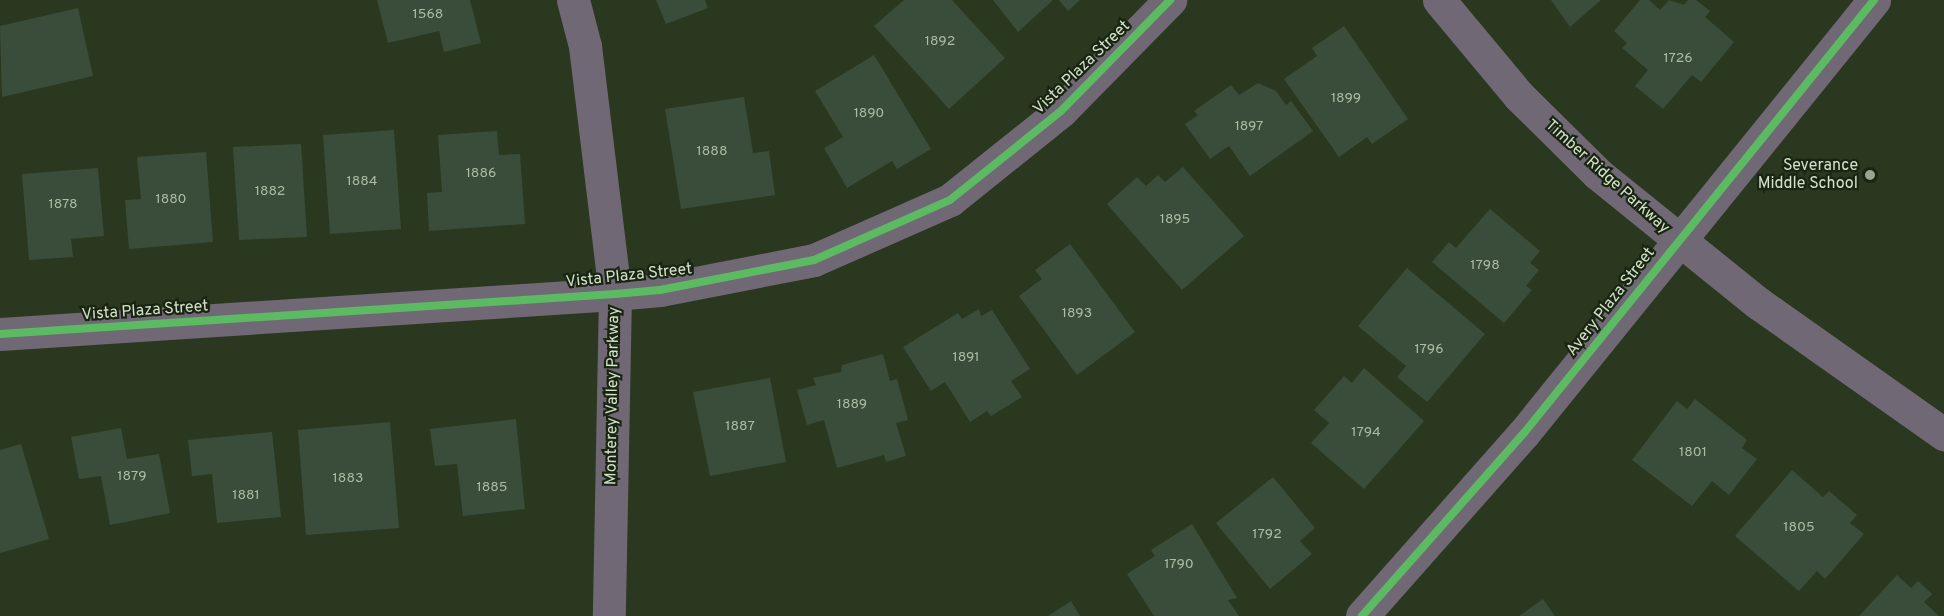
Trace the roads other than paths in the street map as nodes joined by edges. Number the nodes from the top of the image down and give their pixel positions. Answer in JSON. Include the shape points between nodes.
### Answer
{"nodes":[{"id":1,"x":573,"y":0,"type":"edge"},
{"id":2,"x":1170,"y":0,"type":"edge"},
{"id":3,"x":1438,"y":0,"type":"edge"},
{"id":4,"x":1874,"y":0,"type":"edge"},
{"id":5,"x":1677,"y":240,"type":"junction"},
{"id":6,"x":615,"y":294,"type":"junction"},
{"id":7,"x":0,"y":334,"type":"edge"},
{"id":8,"x":1944,"y":434,"type":"edge"},
{"id":9,"x":609,"y":616,"type":"edge"},
{"id":10,"x":1362,"y":616,"type":"edge"}],
"edges":[{"from":1,"to":6,"type":"street","name":"Monterey Valley Parkway","via":[[585,46]]},
{"from":2,"to":6,"type":"street","name":"Vista Plaza Street","via":[[1061,111],[950,200],[814,260],[660,290]]},
{"from":3,"to":5,"type":"street","name":"Timber Ridge Parkway","via":[[1519,96],[1598,174]]},
{"from":4,"to":5,"type":"street","name":"Avery Plaza Street"},
{"from":5,"to":8,"type":"street","name":"Timber Ridge Parkway","via":[[1758,303]]},
{"from":5,"to":10,"type":"street","name":"Avery Plaza Street","via":[[1524,433]]},
{"from":6,"to":7,"type":"street","name":"Vista Plaza Street"},
{"from":6,"to":9,"type":"street","name":"Monterey Valley Parkway"}]}
